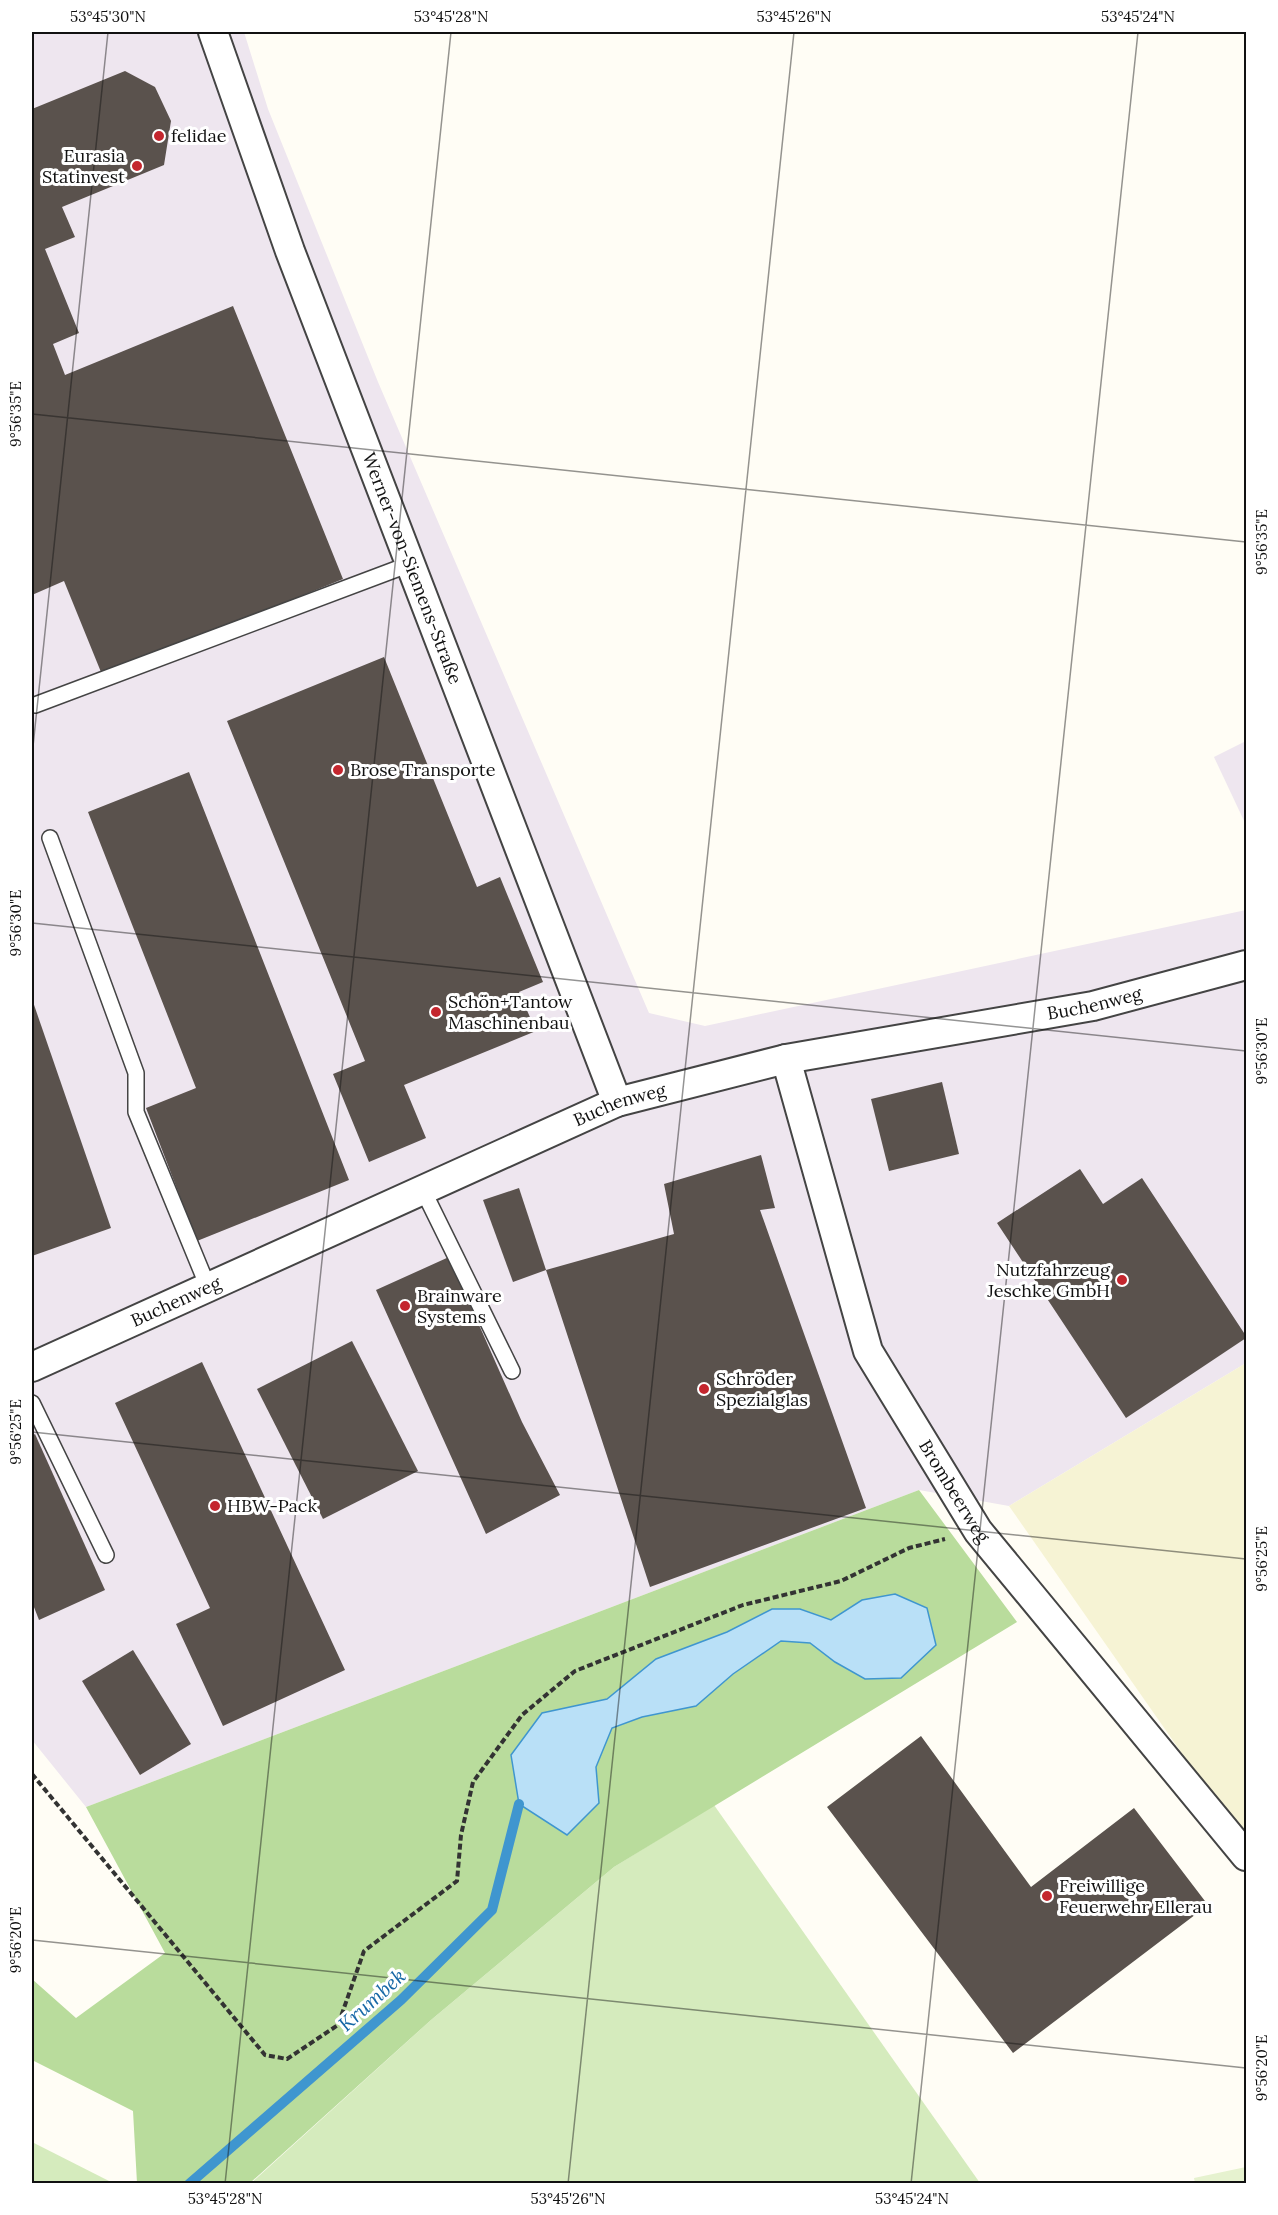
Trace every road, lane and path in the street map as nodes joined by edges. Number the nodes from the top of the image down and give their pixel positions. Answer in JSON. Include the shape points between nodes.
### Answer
{"nodes":[{"id":1,"x":213,"y":32,"type":"edge"},
{"id":2,"x":410,"y":564,"type":"junction"},
{"id":3,"x":35,"y":705,"type":"dead end"},
{"id":4,"x":50,"y":838,"type":"dead end"},
{"id":5,"x":1246,"y":965,"type":"edge"},
{"id":6,"x":786,"y":1059,"type":"junction"},
{"id":7,"x":617,"y":1102,"type":"junction"},
{"id":8,"x":423,"y":1190,"type":"junction"},
{"id":9,"x":208,"y":1287,"type":"junction"},
{"id":10,"x":32,"y":1367,"type":"edge"},
{"id":11,"x":512,"y":1371,"type":"dead end"},
{"id":12,"x":32,"y":1403,"type":"edge"},
{"id":13,"x":978,"y":1531,"type":"junction"},
{"id":14,"x":106,"y":1555,"type":"dead end"},
{"id":15,"x":32,"y":1774,"type":"edge"},
{"id":16,"x":1246,"y":1856,"type":"edge"}],
"edges":[{"from":1,"to":2,"type":"street","name":"Werner-von-Siemens-Straße","via":[[290,251]]},
{"from":2,"to":3,"type":"lane"},
{"from":2,"to":7,"type":"street","name":"Werner-von-Siemens-Straße"},
{"from":4,"to":9,"type":"lane","via":[[136,1073],[136,1112]]},
{"from":5,"to":6,"type":"street","name":"Buchenweg","via":[[1093,1005]]},
{"from":6,"to":7,"type":"street","name":"Buchenweg"},
{"from":6,"to":13,"type":"street","name":"Brombeerweg","via":[[868,1351]]},
{"from":7,"to":8,"type":"street","name":"Buchenweg"},
{"from":8,"to":9,"type":"street","name":"Buchenweg"},
{"from":8,"to":11,"type":"lane"},
{"from":9,"to":10,"type":"street","name":"Buchenweg"},
{"from":12,"to":14,"type":"lane"},
{"from":13,"to":15,"type":"path","via":[[909,1548],[840,1581],[743,1605],[575,1671],[522,1715],[473,1782],[461,1835],[457,1881],[363,1951],[338,2025],[287,2059],[265,2055]]},
{"from":13,"to":16,"type":"street","name":"Brombeerweg"}]}
